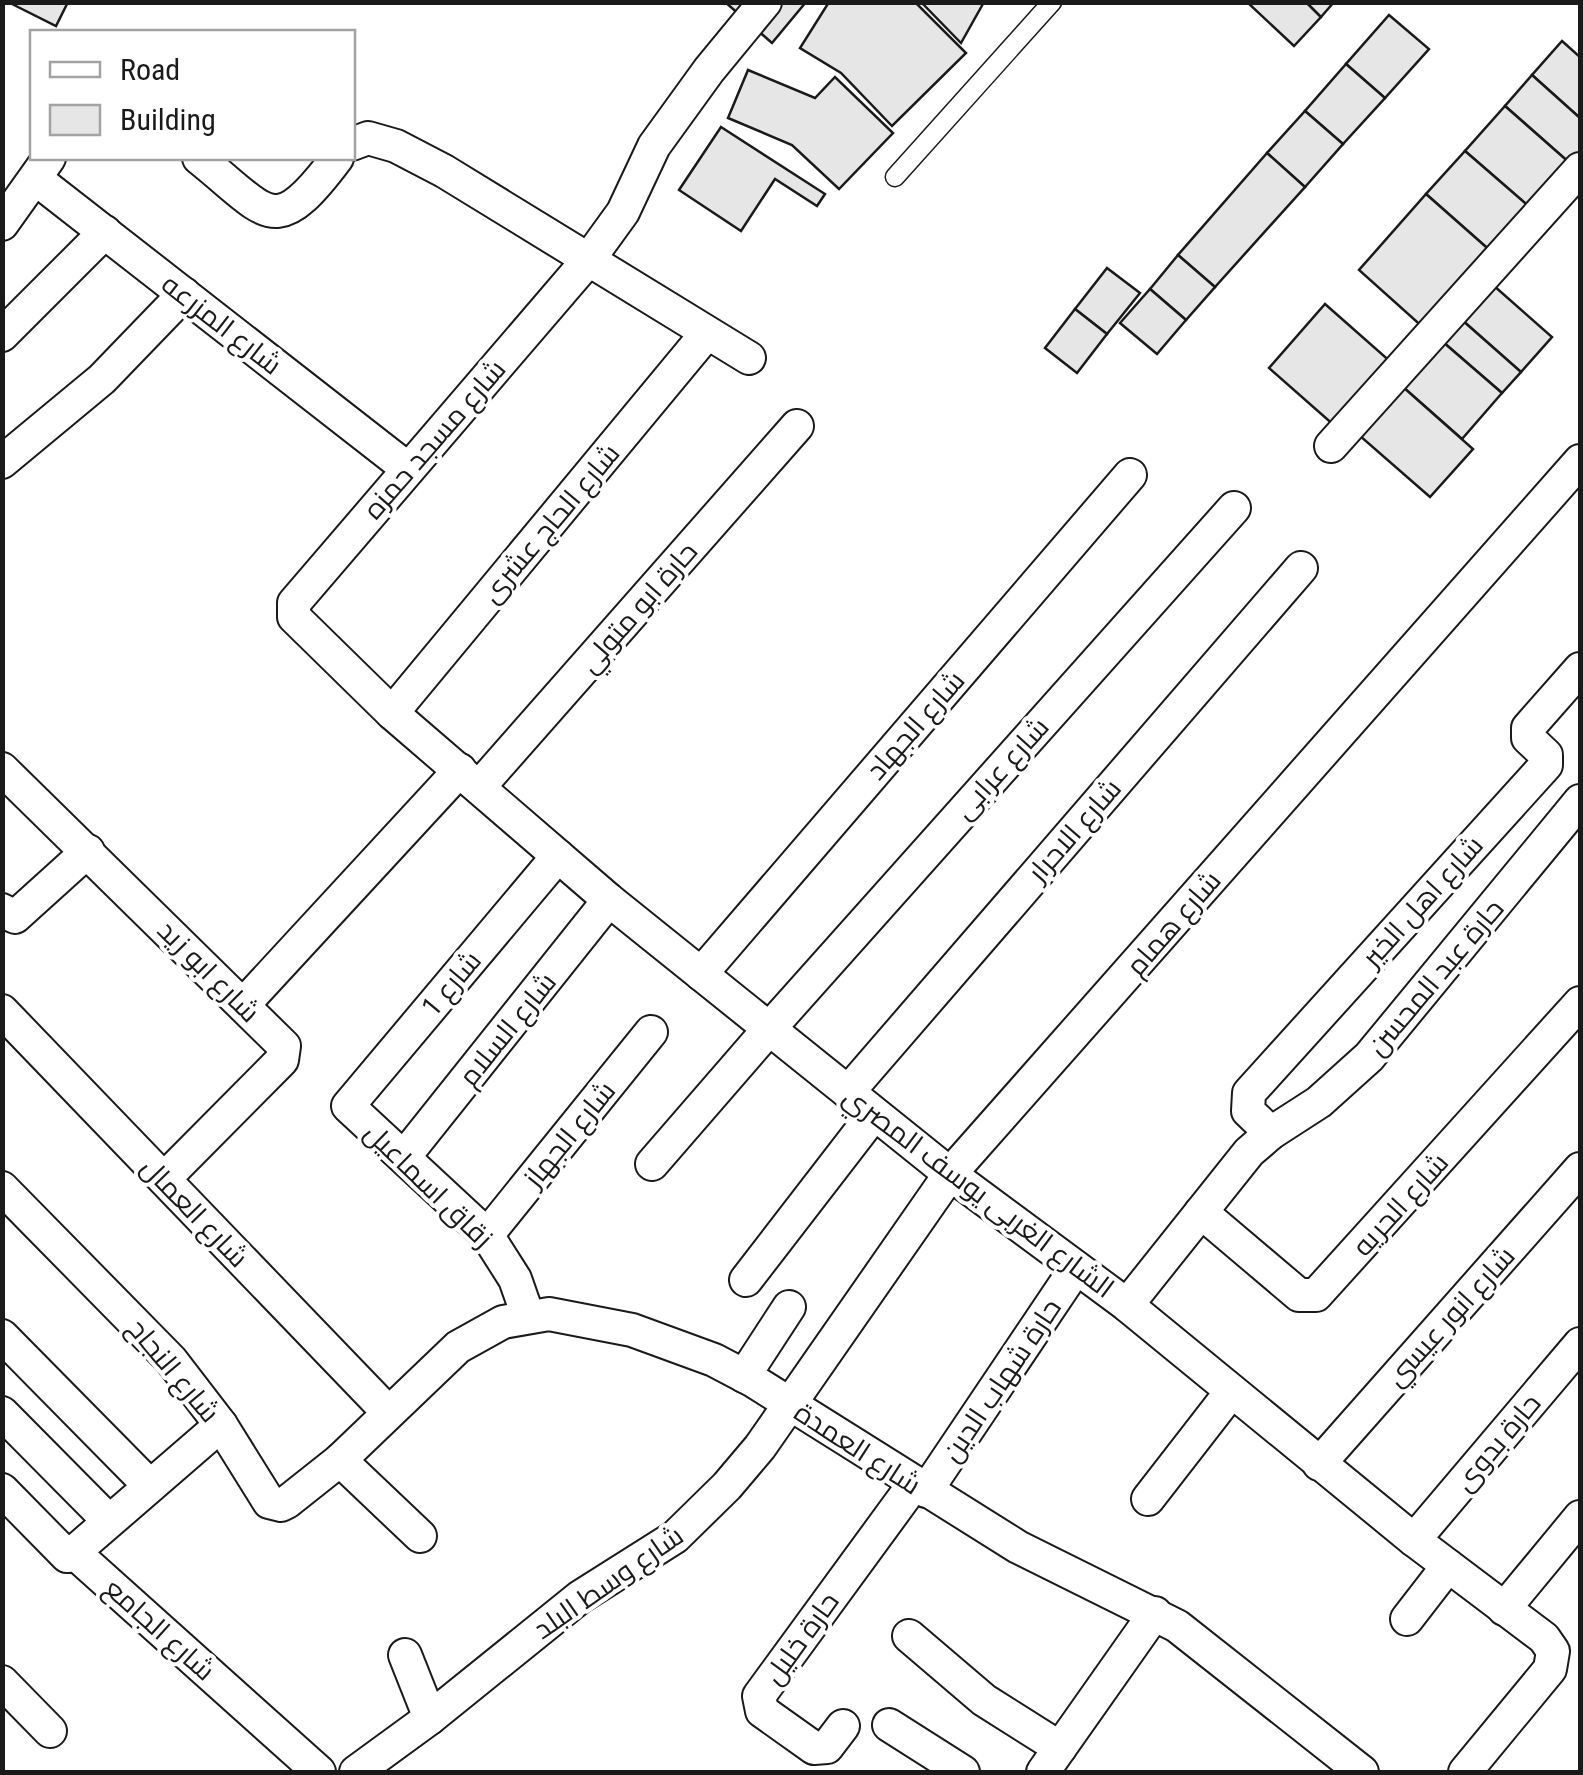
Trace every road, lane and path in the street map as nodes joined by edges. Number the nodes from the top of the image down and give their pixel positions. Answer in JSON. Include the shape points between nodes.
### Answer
{"nodes":[{"id":1,"x":765,"y":2,"type":"edge"},
{"id":2,"x":1052,"y":2,"type":"edge"},
{"id":3,"x":355,"y":143,"type":"edge"},
{"id":4,"x":200,"y":160,"type":"edge"},
{"id":5,"x":336,"y":160,"type":"edge"},
{"id":6,"x":42,"y":168,"type":"edge"},
{"id":7,"x":1580,"y":169,"type":"edge"},
{"id":8,"x":895,"y":177,"type":"dead end"},
{"id":9,"x":2,"y":224,"type":"edge"},
{"id":10,"x":104,"y":232,"type":"junction"},
{"id":11,"x":588,"y":260,"type":"junction"},
{"id":12,"x":184,"y":294,"type":"junction"},
{"id":13,"x":707,"y":333,"type":"junction"},
{"id":14,"x":2,"y":335,"type":"edge"},
{"id":15,"x":749,"y":358,"type":"dead end"},
{"id":16,"x":797,"y":426,"type":"dead end"},
{"id":17,"x":1330,"y":446,"type":"dead end"},
{"id":18,"x":1580,"y":461,"type":"edge"},
{"id":19,"x":2,"y":462,"type":"edge"},
{"id":20,"x":408,"y":470,"type":"junction"},
{"id":21,"x":1130,"y":475,"type":"dead end"},
{"id":22,"x":1234,"y":508,"type":"dead end"},
{"id":23,"x":1301,"y":568,"type":"dead end"},
{"id":24,"x":298,"y":623,"type":"joint"},
{"id":25,"x":1580,"y":669,"type":"edge"},
{"id":26,"x":392,"y":712,"type":"junction"},
{"id":27,"x":3,"y":770,"type":"edge"},
{"id":28,"x":469,"y":779,"type":"junction"},
{"id":29,"x":1580,"y":801,"type":"edge"},
{"id":30,"x":88,"y":851,"type":"junction"},
{"id":31,"x":558,"y":856,"type":"junction"},
{"id":32,"x":609,"y":900,"type":"junction"},
{"id":33,"x":2,"y":910,"type":"edge"},
{"id":34,"x":700,"y":974,"type":"junction"},
{"id":35,"x":244,"y":1004,"type":"junction"},
{"id":36,"x":1580,"y":1004,"type":"edge"},
{"id":37,"x":2,"y":1012,"type":"edge"},
{"id":38,"x":769,"y":1028,"type":"junction"},
{"id":39,"x":651,"y":1032,"type":"dead end"},
{"id":40,"x":848,"y":1092,"type":"junction"},
{"id":41,"x":351,"y":1110,"type":"joint"},
{"id":42,"x":874,"y":1114,"type":"junction"},
{"id":43,"x":1272,"y":1133,"type":"junction"},
{"id":44,"x":404,"y":1157,"type":"junction"},
{"id":45,"x":652,"y":1164,"type":"dead end"},
{"id":46,"x":1580,"y":1169,"type":"edge"},
{"id":47,"x":950,"y":1174,"type":"junction"},
{"id":48,"x":164,"y":1180,"type":"junction"},
{"id":49,"x":2,"y":1188,"type":"edge"},
{"id":50,"x":1201,"y":1212,"type":"junction"},
{"id":51,"x":486,"y":1235,"type":"junction"},
{"id":52,"x":1076,"y":1268,"type":"junction"},
{"id":53,"x":746,"y":1280,"type":"dead end"},
{"id":54,"x":1127,"y":1306,"type":"junction"},
{"id":55,"x":789,"y":1307,"type":"dead end"},
{"id":56,"x":528,"y":1316,"type":"junction"},
{"id":57,"x":2,"y":1336,"type":"edge"},
{"id":58,"x":1580,"y":1344,"type":"edge"},
{"id":59,"x":744,"y":1376,"type":"junction"},
{"id":60,"x":1231,"y":1392,"type":"junction"},
{"id":61,"x":790,"y":1404,"type":"junction"},
{"id":62,"x":2,"y":1412,"type":"edge"},
{"id":63,"x":388,"y":1412,"type":"junction"},
{"id":64,"x":221,"y":1425,"type":"junction"},
{"id":65,"x":340,"y":1460,"type":"junction"},
{"id":66,"x":1319,"y":1464,"type":"junction"},
{"id":67,"x":150,"y":1486,"type":"junction"},
{"id":68,"x":920,"y":1488,"type":"junction"},
{"id":69,"x":2,"y":1490,"type":"edge"},
{"id":70,"x":1148,"y":1498,"type":"dead end"},
{"id":71,"x":1580,"y":1517,"type":"edge"},
{"id":72,"x":109,"y":1522,"type":"junction"},
{"id":73,"x":420,"y":1536,"type":"dead end"},
{"id":74,"x":1414,"y":1540,"type":"junction"},
{"id":75,"x":73,"y":1553,"type":"junction"},
{"id":76,"x":1448,"y":1566,"type":"junction"},
{"id":77,"x":1504,"y":1608,"type":"junction"},
{"id":78,"x":1155,"y":1612,"type":"junction"},
{"id":79,"x":1407,"y":1619,"type":"dead end"},
{"id":80,"x":909,"y":1636,"type":"dead end"},
{"id":81,"x":405,"y":1655,"type":"dead end"},
{"id":82,"x":2,"y":1682,"type":"edge"},
{"id":83,"x":430,"y":1718,"type":"junction"},
{"id":84,"x":889,"y":1725,"type":"dead end"},
{"id":85,"x":844,"y":1726,"type":"dead end"},
{"id":86,"x":50,"y":1732,"type":"dead end"},
{"id":87,"x":1052,"y":1760,"type":"edge"},
{"id":88,"x":319,"y":1772,"type":"edge"},
{"id":89,"x":356,"y":1772,"type":"edge"},
{"id":90,"x":962,"y":1772,"type":"edge"},
{"id":91,"x":1362,"y":1772,"type":"edge"},
{"id":92,"x":1465,"y":1772,"type":"edge"}],
"edges":[{"from":1,"to":11,"type":"street","name":"شارع مسجد حمزه","via":[[654,146],[623,212]]},
{"from":2,"to":8,"type":"lane"},
{"from":3,"to":11,"type":"street","via":[[368,138],[396,146]]},
{"from":4,"to":5,"type":"street","via":[[280,214],[314,189]]},
{"from":6,"to":9,"type":"street"},
{"from":6,"to":10,"type":"street","name":"شارع المزرعه"},
{"from":7,"to":17,"type":"street"},
{"from":10,"to":12,"type":"street","name":"شارع المزرعه"},
{"from":10,"to":14,"type":"street"},
{"from":11,"to":13,"type":"street"},
{"from":11,"to":20,"type":"street","name":"شارع مسجد حمزه"},
{"from":12,"to":19,"type":"street","via":[[102,379]]},
{"from":12,"to":20,"type":"street","name":"شارع المزرعه"},
{"from":13,"to":15,"type":"street"},
{"from":13,"to":26,"type":"street","name":"شارع الحاج عشرى"},
{"from":16,"to":28,"type":"street","name":"حارة ابو متولي"},
{"from":18,"to":47,"type":"street","name":"شارع همام"},
{"from":20,"to":24,"type":"street","name":"شارع مسجد حمزه","via":[[294,602]]},
{"from":21,"to":34,"type":"street","name":"شارع الجهاد"},
{"from":22,"to":38,"type":"street","name":"شارع عرابى"},
{"from":23,"to":40,"type":"street","name":"شارع الاحرار"},
{"from":24,"to":26,"type":"street","name":"الشارع الغربى يوسف المصري"},
{"from":25,"to":43,"type":"street","name":"شارع اهل الخير","via":[[1528,728],[1546,765],[1249,1093],[1248,1110]]},
{"from":26,"to":28,"type":"street","name":"الشارع الغربى يوسف المصري"},
{"from":27,"to":30,"type":"street","name":"شارع ابو زيد"},
{"from":28,"to":31,"type":"street","name":"الشارع الغربى يوسف المصري"},
{"from":28,"to":35,"type":"street","name":"حارة ابو متولي"},
{"from":29,"to":43,"type":"street","name":"حارة عبد المحسن","via":[[1370,1057]]},
{"from":30,"to":33,"type":"street","via":[[15,917]]},
{"from":30,"to":35,"type":"street","name":"شارع ابو زيد"},
{"from":31,"to":32,"type":"street","name":"الشارع الغربى يوسف المصري"},
{"from":31,"to":41,"type":"street","name":"شارع 1","via":[[350,1102]]},
{"from":32,"to":34,"type":"street","name":"الشارع الغربى يوسف المصري"},
{"from":32,"to":44,"type":"street","name":"شارع السلام"},
{"from":34,"to":38,"type":"street","name":"الشارع الغربى يوسف المصري"},
{"from":35,"to":48,"type":"street","name":"شارع ابو زيد","via":[[284,1046],[282,1060]]},
{"from":36,"to":50,"type":"street","name":"شارع الحريه","via":[[1316,1295],[1299,1294]]},
{"from":37,"to":48,"type":"street","name":"شارع العمال"},
{"from":38,"to":40,"type":"street","name":"الشارع الغربى يوسف المصري"},
{"from":38,"to":45,"type":"street","name":"شارع عرابى"},
{"from":39,"to":51,"type":"street","name":"شارع الجهاز"},
{"from":40,"to":42,"type":"street","name":"الشارع الغربى يوسف المصري"},
{"from":41,"to":44,"type":"street","name":"زقاق اسماعيل"},
{"from":42,"to":47,"type":"street","name":"الشارع الغربى يوسف المصري"},
{"from":42,"to":53,"type":"street"},
{"from":43,"to":50,"type":"street","name":"حارة عبد المحسن"},
{"from":44,"to":51,"type":"street","name":"زقاق اسماعيل"},
{"from":46,"to":66,"type":"street","name":"شارع انور عيسي"},
{"from":47,"to":52,"type":"street","name":"الشارع الغربى يوسف المصري"},
{"from":47,"to":61,"type":"street","name":"شارع همام"},
{"from":48,"to":63,"type":"street","name":"شارع العمال"},
{"from":49,"to":64,"type":"street","name":"شارع النجاح","via":[[171,1360]]},
{"from":50,"to":54,"type":"street","name":"حارة عبد المحسن"},
{"from":51,"to":56,"type":"street","name":"زقاق اسماعيل"},
{"from":52,"to":54,"type":"street","name":"الشارع الغربى يوسف المصري"},
{"from":52,"to":68,"type":"street","name":"حارة شهاب الدين"},
{"from":54,"to":60,"type":"street","name":"الشارع الغربى يوسف المصري"},
{"from":55,"to":59,"type":"street"},
{"from":56,"to":59,"type":"street","name":"شارع العمدة","via":[[569,1316],[632,1330]]},
{"from":56,"to":63,"type":"street","name":"شارع العمدة","via":[[458,1346]]},
{"from":57,"to":67,"type":"street"},
{"from":58,"to":74,"type":"street","name":"حارة بدوى"},
{"from":59,"to":61,"type":"street","name":"شارع العمدة"},
{"from":60,"to":66,"type":"street","name":"الشارع الغربى يوسف المصري"},
{"from":60,"to":70,"type":"street"},
{"from":61,"to":68,"type":"street","name":"شارع العمدة"},
{"from":61,"to":83,"type":"street","name":"شارع وسط البلد","via":[[684,1530],[580,1596]]},
{"from":62,"to":72,"type":"street"},
{"from":63,"to":65,"type":"street","name":"شارع العمدة"},
{"from":64,"to":65,"type":"street","name":"شارع النجاح","via":[[275,1505]]},
{"from":64,"to":67,"type":"street"},
{"from":65,"to":73,"type":"street"},
{"from":66,"to":74,"type":"street","name":"الشارع الغربى يوسف المصري"},
{"from":67,"to":72,"type":"street"},
{"from":68,"to":78,"type":"street","name":"شارع العمدة","via":[[1018,1547]]},
{"from":68,"to":85,"type":"street","name":"حارة خليل","via":[[759,1696],[762,1710],[818,1749]]},
{"from":69,"to":75,"type":"street","name":"شارع الجامع","via":[[67,1556]]},
{"from":71,"to":77,"type":"street"},
{"from":72,"to":75,"type":"street"},
{"from":74,"to":76,"type":"street","name":"الشارع الغربى يوسف المصري"},
{"from":75,"to":88,"type":"street","name":"شارع الجامع"},
{"from":76,"to":77,"type":"street","name":"الشارع الغربى يوسف المصري"},
{"from":76,"to":79,"type":"street"},
{"from":77,"to":92,"type":"street","name":"الشارع الغربى يوسف المصري","via":[[1544,1638],[1553,1660]]},
{"from":78,"to":87,"type":"street"},
{"from":78,"to":91,"type":"street","name":"شارع العمدة"},
{"from":80,"to":87,"type":"street"},
{"from":81,"to":83,"type":"street"},
{"from":82,"to":86,"type":"street"},
{"from":83,"to":89,"type":"street","name":"شارع وسط البلد"},
{"from":84,"to":90,"type":"street"}]}
